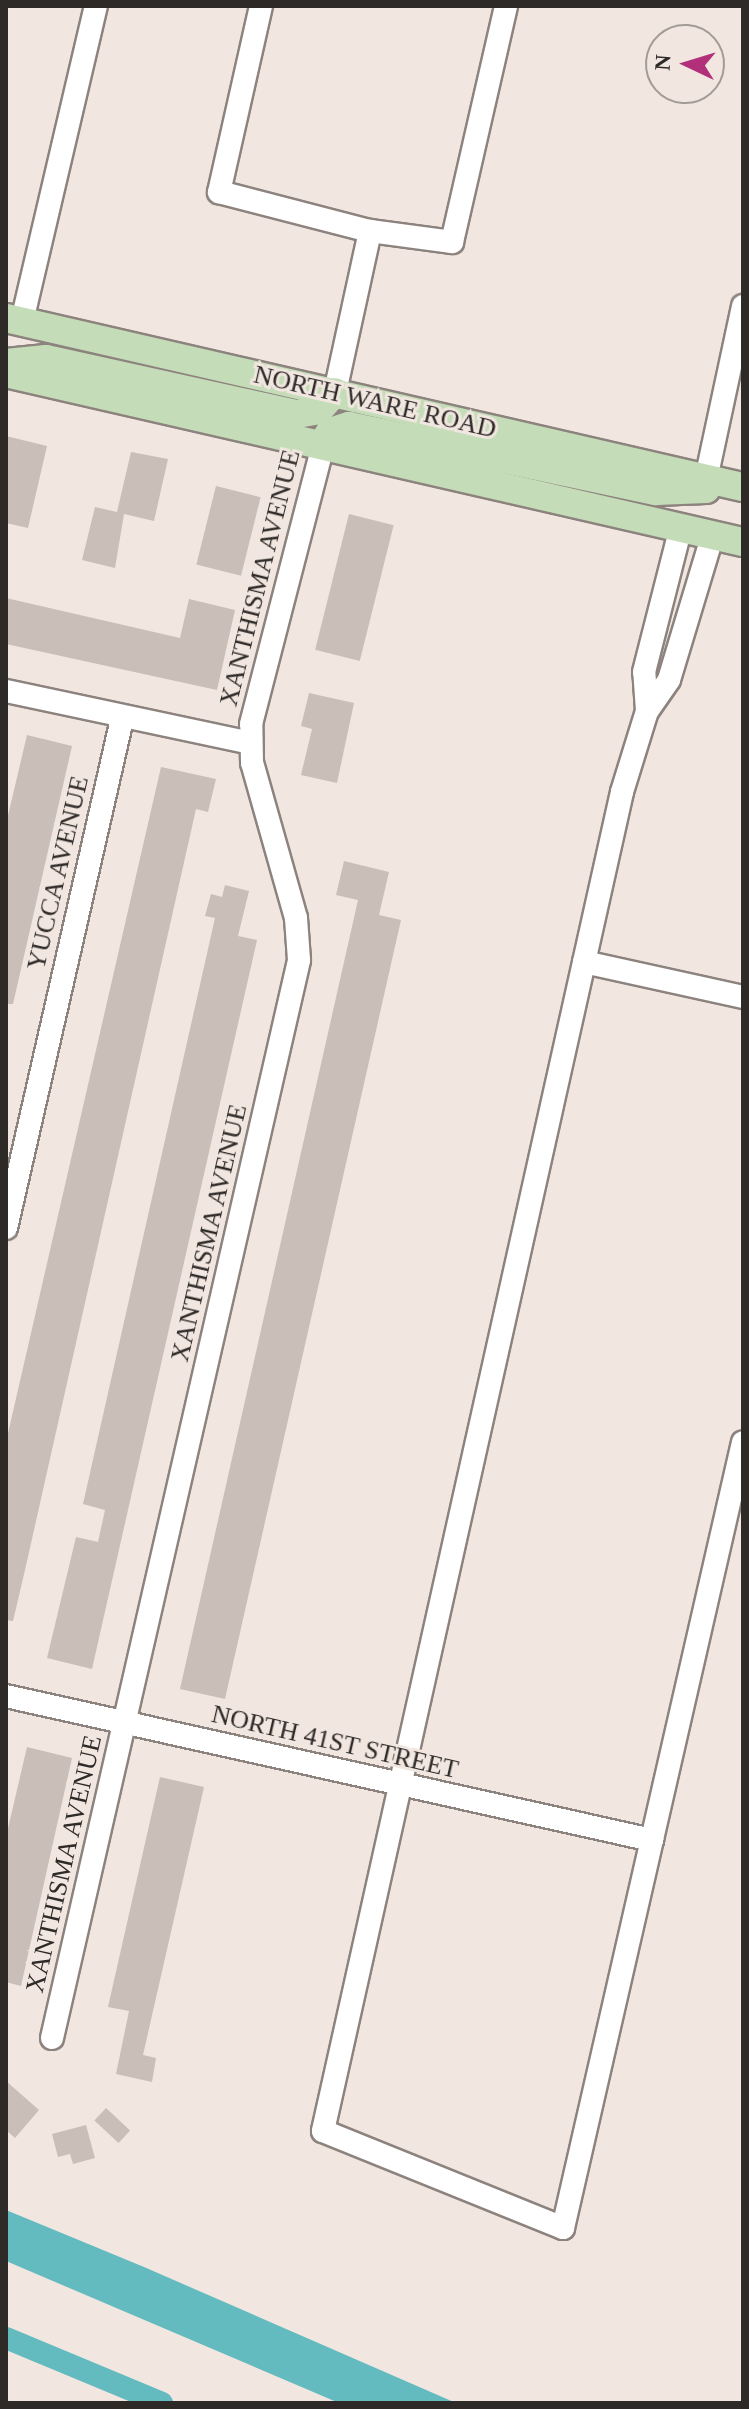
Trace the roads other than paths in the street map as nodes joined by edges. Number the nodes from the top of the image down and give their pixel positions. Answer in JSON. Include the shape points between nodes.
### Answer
{"nodes":[{"id":1,"x":96,"y":6,"type":"edge"},
{"id":2,"x":261,"y":6,"type":"edge"},
{"id":3,"x":506,"y":6,"type":"edge"},
{"id":4,"x":370,"y":231,"type":"junction"},
{"id":5,"x":743,"y":306,"type":"edge"},
{"id":6,"x":14,"y":319,"type":"edge"},
{"id":7,"x":6,"y":363,"type":"edge"},
{"id":8,"x":6,"y":373,"type":"edge"},
{"id":9,"x":335,"y":392,"type":"junction"},
{"id":10,"x":324,"y":441,"type":"junction"},
{"id":11,"x":706,"y":479,"type":"junction"},
{"id":12,"x":743,"y":487,"type":"edge"},
{"id":13,"x":681,"y":527,"type":"junction"},
{"id":14,"x":713,"y":534,"type":"junction"},
{"id":15,"x":743,"y":542,"type":"edge"},
{"id":16,"x":660,"y":613,"type":"junction"},
{"id":17,"x":686,"y":621,"type":"junction"},
{"id":18,"x":6,"y":691,"type":"edge"},
{"id":19,"x":647,"y":711,"type":"junction"},
{"id":20,"x":122,"y":719,"type":"junction"},
{"id":21,"x":250,"y":743,"type":"junction"},
{"id":22,"x":584,"y":962,"type":"junction"},
{"id":23,"x":743,"y":997,"type":"edge"},
{"id":24,"x":6,"y":1228,"type":"edge"},
{"id":25,"x":743,"y":1442,"type":"edge"},
{"id":26,"x":6,"y":1696,"type":"edge"},
{"id":27,"x":126,"y":1724,"type":"junction"},
{"id":28,"x":400,"y":1787,"type":"junction"},
{"id":29,"x":652,"y":1840,"type":"junction"},
{"id":30,"x":52,"y":2038,"type":"dead end"}],
"edges":[{"from":1,"to":6,"type":"street"},
{"from":2,"to":4,"type":"street","via":[[219,192]]},
{"from":3,"to":4,"type":"street","via":[[452,242]]},
{"from":4,"to":9,"type":"street"},
{"from":5,"to":11,"type":"street"},
{"from":6,"to":9,"type":"main road","name":"NORTH WARE ROAD"},
{"from":7,"to":9,"type":"main road","via":[[46,359],[297,414],[319,410]]},
{"from":8,"to":10,"type":"main road","name":"NORTH WARE ROAD"},
{"from":9,"to":11,"type":"main road","name":"NORTH WARE ROAD"},
{"from":10,"to":12,"type":"main road","via":[[330,432],[349,426],[656,491]]},
{"from":10,"to":13,"type":"main road","name":"NORTH WARE ROAD"},
{"from":10,"to":21,"type":"street","name":"XANTHISMA AVENUE"},
{"from":11,"to":12,"type":"main road","name":"NORTH WARE ROAD"},
{"from":13,"to":14,"type":"main road","name":"NORTH WARE ROAD"},
{"from":13,"to":16,"type":"street"},
{"from":14,"to":15,"type":"main road","name":"NORTH WARE ROAD"},
{"from":14,"to":17,"type":"street"},
{"from":16,"to":17,"type":"street"},
{"from":16,"to":19,"type":"street","via":[[644,672]]},
{"from":17,"to":19,"type":"street","via":[[669,680]]},
{"from":18,"to":20,"type":"street"},
{"from":19,"to":22,"type":"street"},
{"from":20,"to":21,"type":"street"},
{"from":20,"to":24,"type":"street","name":"YUCCA AVENUE"},
{"from":21,"to":27,"type":"street","name":"XANTHISMA AVENUE","via":[[296,918],[299,960]]},
{"from":22,"to":23,"type":"street"},
{"from":22,"to":28,"type":"street"},
{"from":25,"to":29,"type":"street"},
{"from":26,"to":27,"type":"street","name":"NORTH 41ST STREET"},
{"from":27,"to":28,"type":"street","name":"NORTH 41ST STREET"},
{"from":27,"to":30,"type":"street","name":"XANTHISMA AVENUE"},
{"from":28,"to":29,"type":"street","name":"NORTH 41ST STREET"},
{"from":28,"to":29,"type":"street","via":[[323,2131],[563,2228]]}]}
